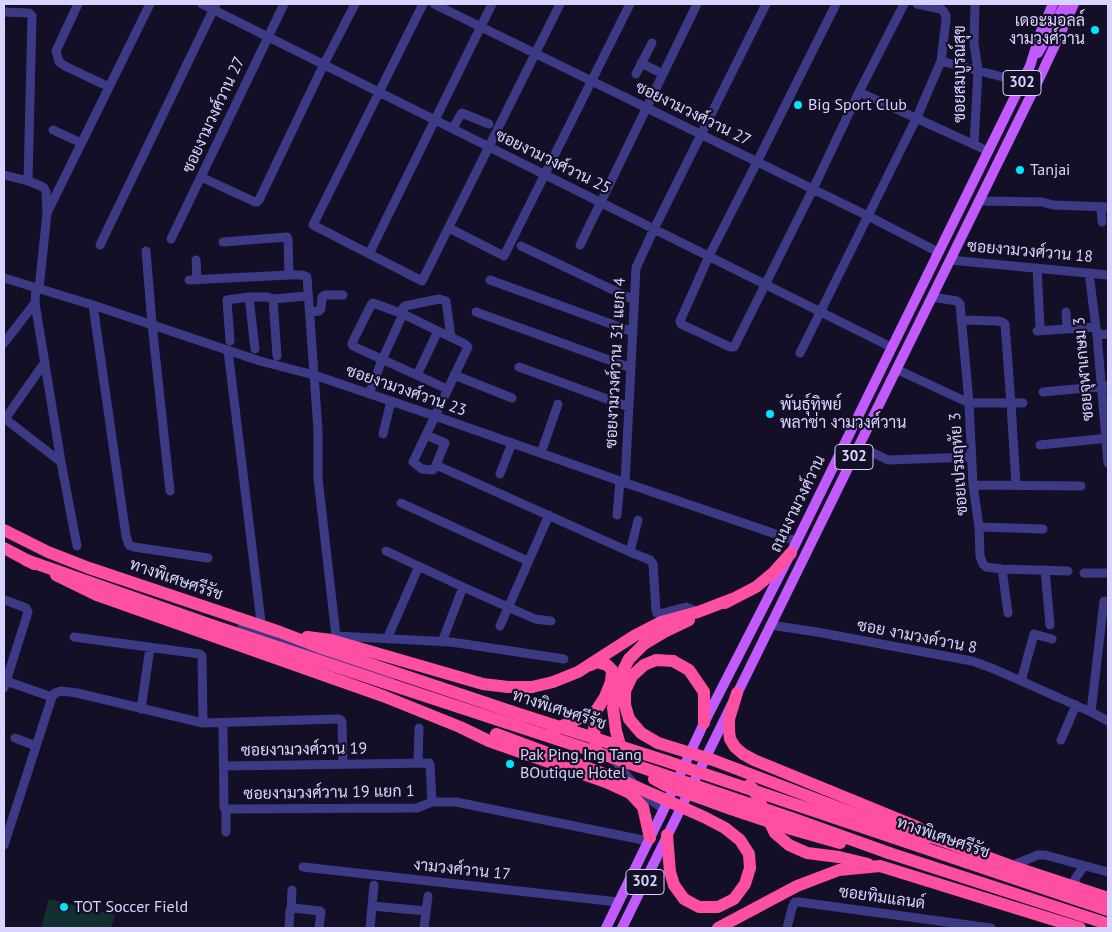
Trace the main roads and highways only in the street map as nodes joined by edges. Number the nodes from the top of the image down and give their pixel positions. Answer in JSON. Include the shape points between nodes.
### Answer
{"nodes":[{"id":1,"x":1053,"y":4,"type":"edge"},
{"id":2,"x":1065,"y":4,"type":"edge"},
{"id":3,"x":1074,"y":4,"type":"edge"},
{"id":4,"x":1081,"y":4,"type":"edge"},
{"id":5,"x":1059,"y":25,"type":"junction"},
{"id":6,"x":1030,"y":66,"type":"junction"},
{"id":7,"x":1040,"y":77,"type":"junction"},
{"id":8,"x":4,"y":529,"type":"edge"},
{"id":9,"x":793,"y":547,"type":"junction"},
{"id":10,"x":4,"y":548,"type":"edge"},
{"id":11,"x":26,"y":560,"type":"junction"},
{"id":12,"x":732,"y":599,"type":"junction"},
{"id":13,"x":280,"y":632,"type":"junction"},
{"id":14,"x":578,"y":672,"type":"junction"},
{"id":15,"x":737,"y":692,"type":"junction"},
{"id":16,"x":596,"y":711,"type":"junction"},
{"id":17,"x":437,"y":718,"type":"junction"},
{"id":18,"x":704,"y":723,"type":"junction"},
{"id":19,"x":461,"y":726,"type":"junction"},
{"id":20,"x":549,"y":732,"type":"road end"},
{"id":21,"x":596,"y":748,"type":"road end"},
{"id":22,"x":696,"y":776,"type":"junction"},
{"id":23,"x":667,"y":835,"type":"junction"},
{"id":24,"x":935,"y":838,"type":"junction"},
{"id":25,"x":649,"y":840,"type":"junction"},
{"id":26,"x":889,"y":853,"type":"junction"},
{"id":27,"x":880,"y":866,"type":"junction"},
{"id":28,"x":1108,"y":898,"type":"edge"},
{"id":29,"x":1108,"y":910,"type":"edge"},
{"id":30,"x":1108,"y":924,"type":"edge"},
{"id":31,"x":606,"y":928,"type":"edge"},
{"id":32,"x":622,"y":928,"type":"edge"},
{"id":33,"x":718,"y":928,"type":"edge"},
{"id":34,"x":1080,"y":928,"type":"edge"}],
"edges":[{"from":1,"to":6,"type":"main road","name":"ถนนงามวงศ์วาน","number":"302"},
{"from":2,"to":5,"type":"main road","name":"ถนนงามวงศ์วาน","number":"302"},
{"from":3,"to":5,"type":"main road","name":"ถนนงามวงศ์วาน","number":"302"},
{"from":4,"to":7,"type":"main road","name":"ถนนงามวงศ์วาน","number":"302"},
{"from":5,"to":6,"type":"main road","name":"ถนนงามวงศ์วาน","number":"302"},
{"from":5,"to":7,"type":"main road","name":"ถนนงามวงศ์วาน","number":"302"},
{"from":6,"to":9,"type":"main road","name":"ถนนงามวงศ์วาน","number":"302"},
{"from":7,"to":15,"type":"main road","name":"ถนนงามวงศ์วาน","number":"302"},
{"from":8,"to":13,"type":"highway","name":"ทางพิเศษศรีรัช","bridge":true,"via":[[48,552],[89,568]]},
{"from":9,"to":12,"type":"highway","via":[[765,580]]},
{"from":9,"to":18,"type":"main road","name":"ถนนงามวงศ์วาน","number":"302"},
{"from":10,"to":11,"type":"highway","name":"ทางพิเศษศรีรัช"},
{"from":11,"to":17,"type":"highway","bridge":true,"via":[[97,595]]},
{"from":11,"to":26,"type":"highway","name":"ทางพิเศษศรีรัช","bridge":true},
{"from":12,"to":14,"type":"highway","via":[[661,622]]},
{"from":12,"to":26,"type":"highway","bridge":true,"via":[[657,636],[629,659],[617,682],[613,708],[616,731],[627,758],[648,776],[696,797],[791,829]]},
{"from":13,"to":14,"type":"highway","bridge":true,"via":[[331,640],[483,684],[532,687]]},
{"from":13,"to":29,"type":"highway","name":"ทางพิเศษศรีรัช","bridge":true},
{"from":14,"to":16,"type":"highway","via":[[597,662],[612,670],[612,682]]},
{"from":15,"to":22,"type":"main road","name":"ถนนงามวงศ์วาน","number":"302"},
{"from":15,"to":24,"type":"highway","via":[[729,730],[730,739],[743,754],[915,826]]},
{"from":16,"to":20,"type":"highway"},
{"from":16,"to":21,"type":"highway"},
{"from":17,"to":19,"type":"highway"},
{"from":17,"to":19,"type":"highway","via":[[442,716],[446,708],[444,700],[448,699],[448,716]]},
{"from":18,"to":24,"type":"highway","bridge":true,"via":[[704,692],[689,670],[673,661],[656,660],[632,676],[624,705],[629,719],[641,733],[871,820],[911,834]]},
{"from":18,"to":25,"type":"main road","name":"ถนนงามวงศ์วาน","number":"302"},
{"from":19,"to":23,"type":"highway","bridge":true,"via":[[496,734],[623,781],[725,828],[740,840],[748,854],[750,868],[745,884],[734,899],[718,907],[699,907],[684,899],[670,872]]},
{"from":19,"to":25,"type":"highway","via":[[489,741],[630,793],[643,807]]},
{"from":22,"to":23,"type":"main road","name":"ถนนงามวงศ์วาน","number":"302"},
{"from":22,"to":27,"type":"highway","via":[[716,773],[746,782],[754,790],[775,833],[789,845],[807,853]]},
{"from":23,"to":32,"type":"main road","name":"ถนนงามวงศ์วาน","number":"302"},
{"from":24,"to":28,"type":"highway"},
{"from":25,"to":31,"type":"main road","name":"ถนนงามวงศ์วาน","number":"302"},
{"from":26,"to":30,"type":"highway","name":"ทางพิเศษศรีรัช"},
{"from":27,"to":33,"type":"highway","via":[[839,870],[797,886]]},
{"from":27,"to":34,"type":"highway"}]}
